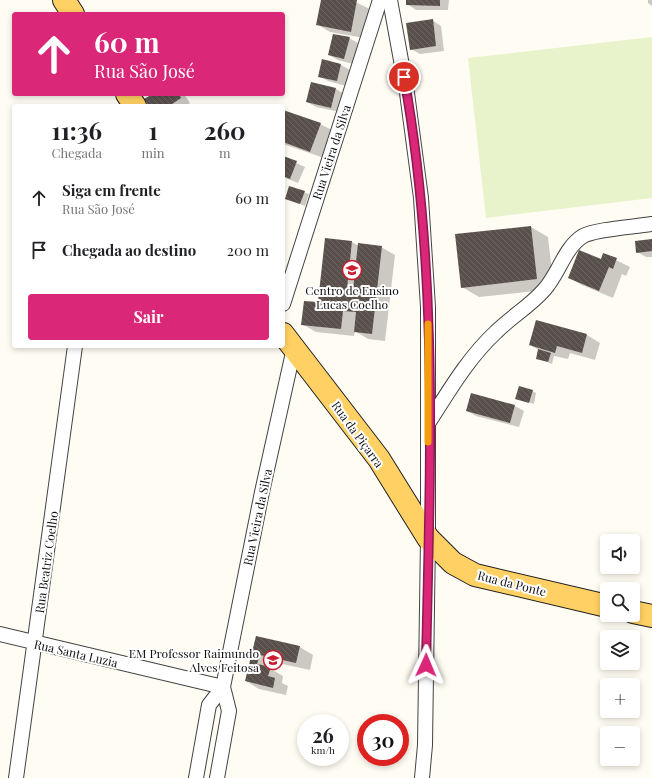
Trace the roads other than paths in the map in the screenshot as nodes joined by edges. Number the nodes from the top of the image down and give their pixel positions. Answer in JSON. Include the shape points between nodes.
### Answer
{"nodes":[{"id":1,"x":64,"y":0,"type":"edge"},
{"id":2,"x":380,"y":0,"type":"edge"},
{"id":3,"x":390,"y":0,"type":"edge"},
{"id":4,"x":72,"y":12,"type":"edge"},
{"id":5,"x":652,"y":224,"type":"edge"},
{"id":6,"x":285,"y":298,"type":"edge"},
{"id":7,"x":289,"y":341,"type":"edge"},
{"id":8,"x":75,"y":348,"type":"edge"},
{"id":9,"x":428,"y":423,"type":"junction"},
{"id":10,"x":428,"y":538,"type":"junction"},
{"id":11,"x":600,"y":604,"type":"edge"},
{"id":12,"x":640,"y":613,"type":"edge"},
{"id":13,"x":652,"y":616,"type":"edge"},
{"id":14,"x":0,"y":634,"type":"edge"},
{"id":15,"x":35,"y":643,"type":"junction"},
{"id":16,"x":223,"y":687,"type":"junction"},
{"id":17,"x":16,"y":778,"type":"edge"},
{"id":18,"x":196,"y":778,"type":"edge"},
{"id":19,"x":217,"y":778,"type":"edge"},
{"id":20,"x":422,"y":778,"type":"edge"}],
"edges":[{"from":1,"to":4,"type":"main road"},
{"from":2,"to":6,"type":"street","name":"Rua Vieira da Silva"},
{"from":3,"to":9,"type":"street","via":[[407,93],[421,198],[428,307]]},
{"from":5,"to":9,"type":"street","via":[[596,232],[578,239],[545,290],[496,331],[475,354]]},
{"from":7,"to":10,"type":"main road","name":"Rua da Piçarra","via":[[379,459]]},
{"from":7,"to":16,"type":"street","name":"Rua Vieira da Silva"},
{"from":8,"to":15,"type":"street","name":"Rua Beatriz Coelho"},
{"from":9,"to":10,"type":"street"},
{"from":10,"to":11,"type":"main road","name":"Rua da Ponte","via":[[453,562],[475,575]]},
{"from":10,"to":20,"type":"street"},
{"from":12,"to":13,"type":"main road"},
{"from":14,"to":15,"type":"street","name":"Rua Santa Luzia"},
{"from":15,"to":16,"type":"street","name":"Rua Santa Luzia"},
{"from":15,"to":17,"type":"street","name":"Rua Beatriz Coelho"},
{"from":16,"to":18,"type":"street","name":"Rua Vieira da Silva","via":[[209,705]]},
{"from":16,"to":19,"type":"street","name":"Rua Vieira da Silva","via":[[229,712]]}]}
